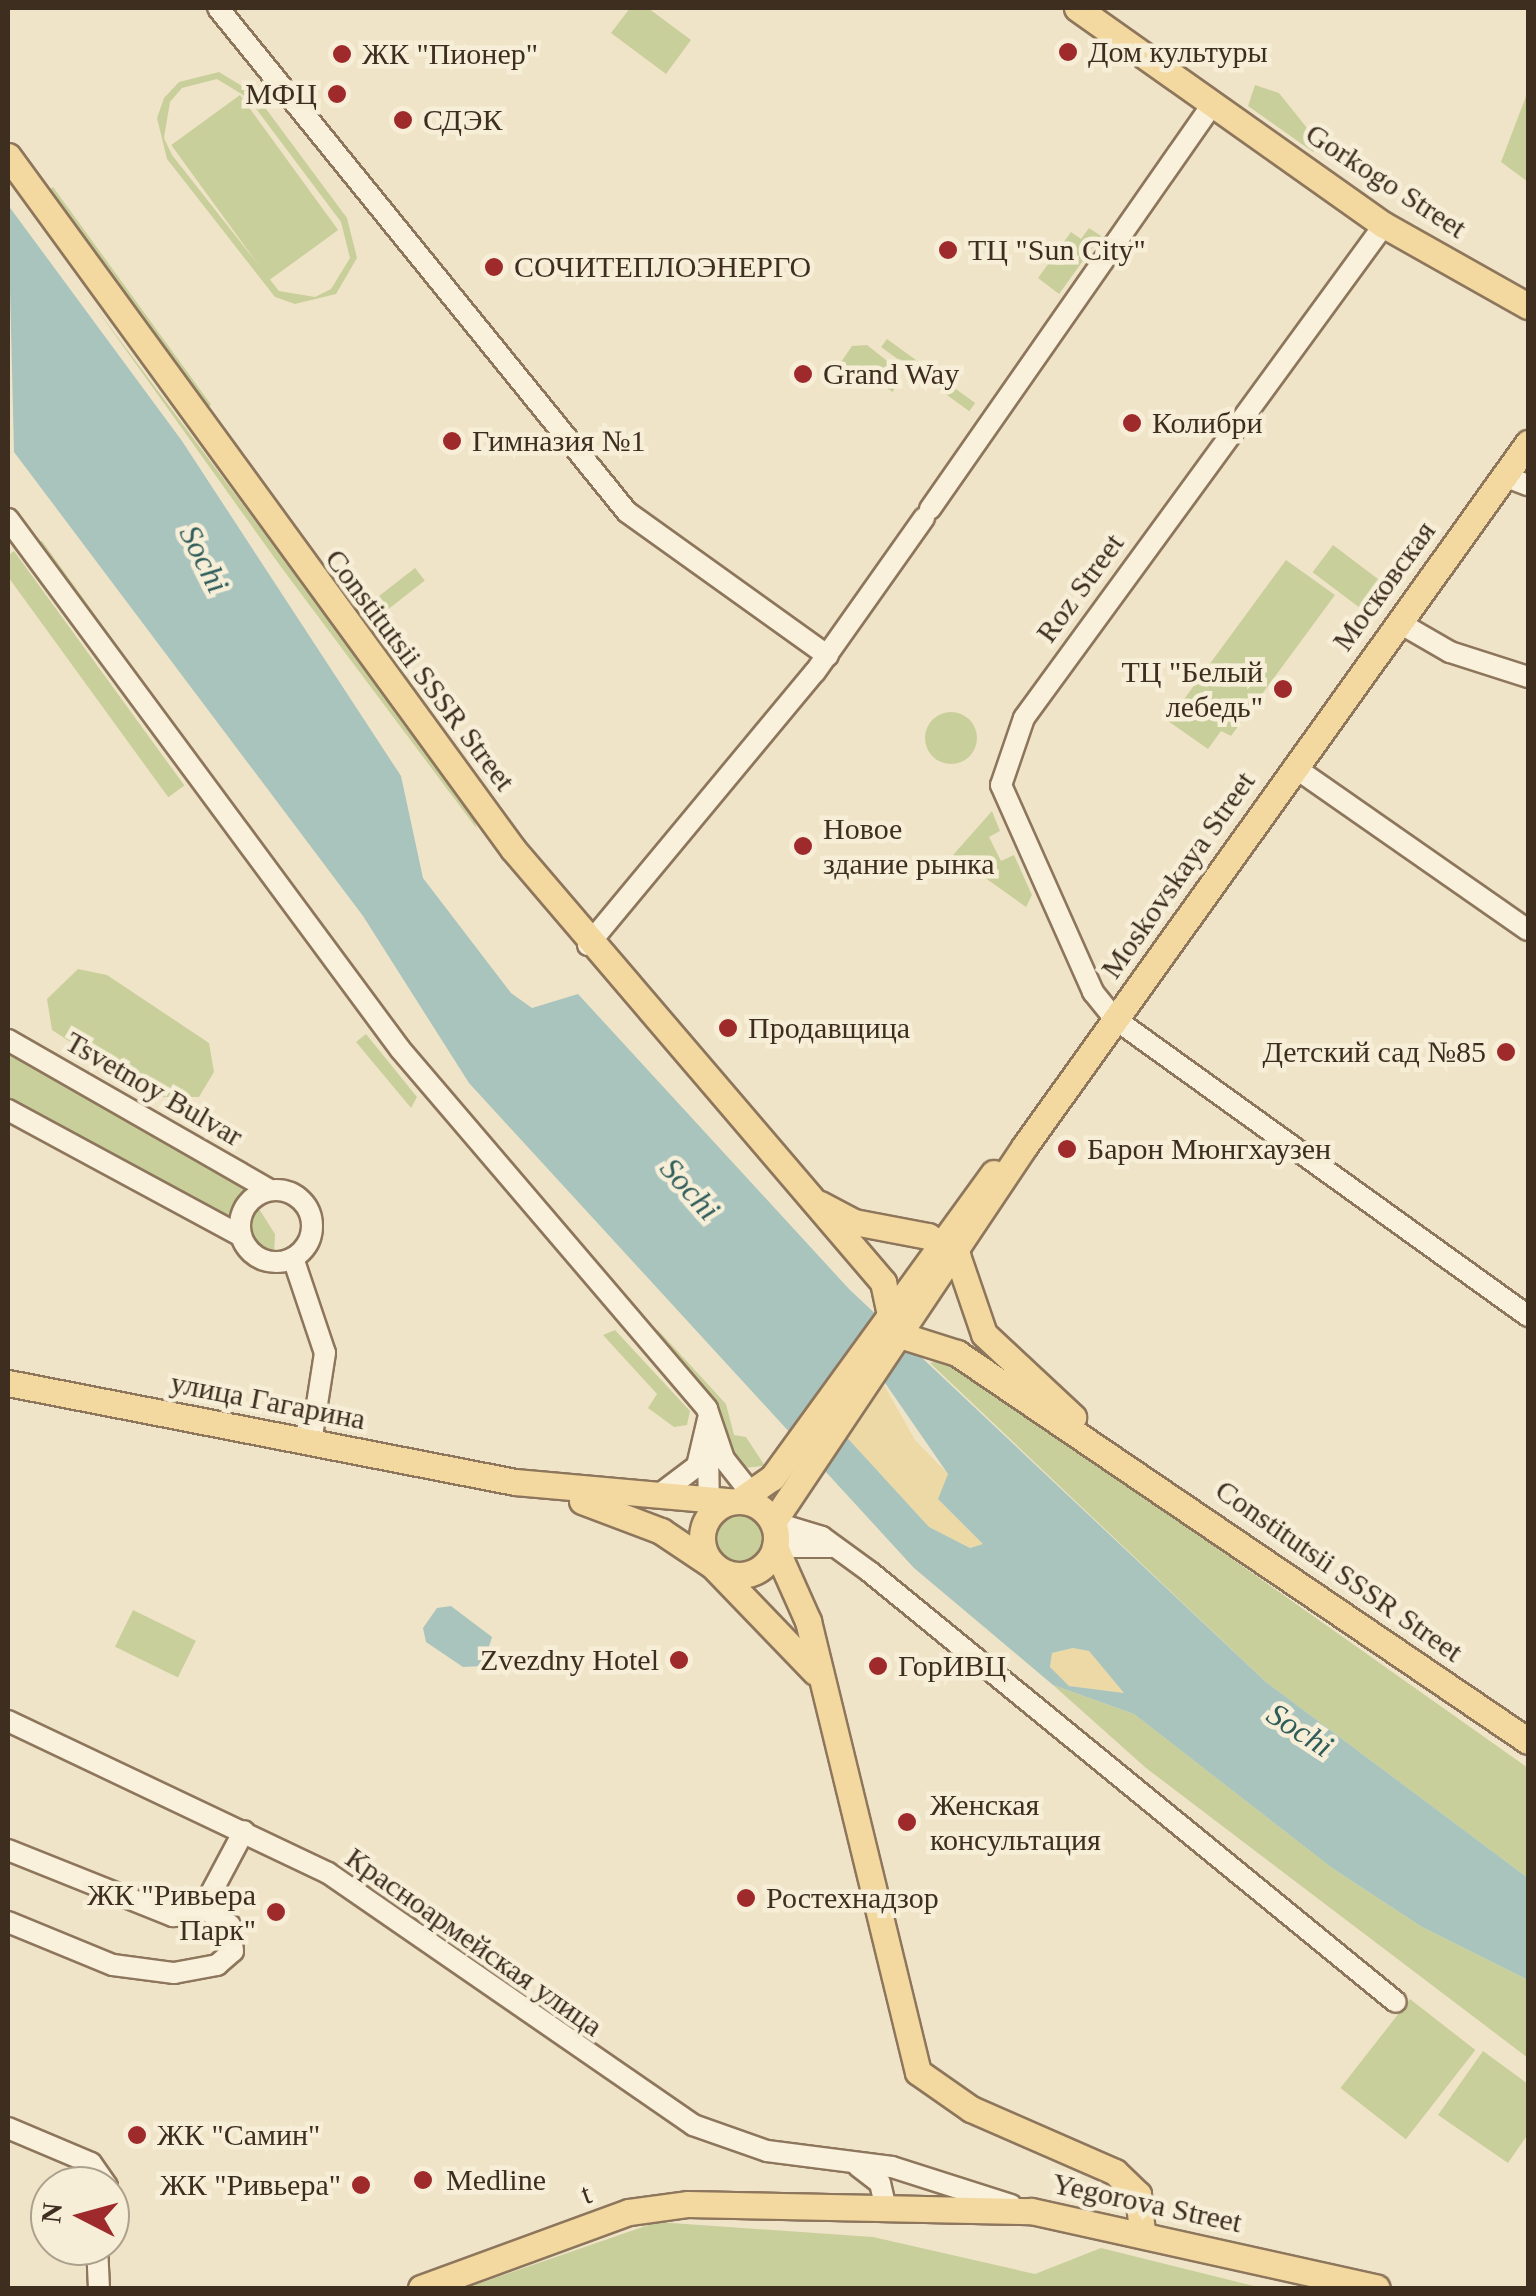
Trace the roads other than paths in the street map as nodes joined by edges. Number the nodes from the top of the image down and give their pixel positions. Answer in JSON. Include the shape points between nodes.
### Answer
{"nodes":[{"id":1,"x":218,"y":8,"type":"edge"},
{"id":2,"x":1077,"y":8,"type":"edge"},
{"id":3,"x":1212,"y":105,"type":"junction"},
{"id":4,"x":8,"y":156,"type":"edge"},
{"id":5,"x":1384,"y":224,"type":"junction"},
{"id":6,"x":1528,"y":306,"type":"edge"},
{"id":7,"x":1528,"y":443,"type":"edge"},
{"id":8,"x":1516,"y":480,"type":"edge"},
{"id":9,"x":8,"y":519,"type":"edge"},
{"id":10,"x":1398,"y":622,"type":"junction"},
{"id":11,"x":828,"y":656,"type":"junction"},
{"id":12,"x":1528,"y":677,"type":"edge"},
{"id":13,"x":1294,"y":768,"type":"junction"},
{"id":14,"x":1528,"y":930,"type":"edge"},
{"id":15,"x":588,"y":945,"type":"junction"},
{"id":16,"x":1115,"y":1020,"type":"junction"},
{"id":17,"x":8,"y":1040,"type":"edge"},
{"id":18,"x":8,"y":1110,"type":"edge"},
{"id":19,"x":270,"y":1190,"type":"junction"},
{"id":20,"x":811,"y":1198,"type":"junction"},
{"id":21,"x":241,"y":1236,"type":"junction"},
{"id":22,"x":948,"y":1249,"type":"junction"},
{"id":23,"x":294,"y":1258,"type":"junction"},
{"id":24,"x":1528,"y":1316,"type":"edge"},
{"id":25,"x":893,"y":1324,"type":"junction"},
{"id":26,"x":8,"y":1383,"type":"edge"},
{"id":27,"x":709,"y":1412,"type":"junction"},
{"id":28,"x":310,"y":1442,"type":"junction"},
{"id":29,"x":1113,"y":1454,"type":"junction"},
{"id":30,"x":732,"y":1469,"type":"junction"},
{"id":31,"x":787,"y":1469,"type":"junction"},
{"id":32,"x":515,"y":1482,"type":"junction"},
{"id":33,"x":655,"y":1496,"type":"junction"},
{"id":34,"x":744,"y":1511,"type":"junction"},
{"id":35,"x":713,"y":1566,"type":"junction"},
{"id":36,"x":822,"y":1683,"type":"junction"},
{"id":37,"x":8,"y":1721,"type":"edge"},
{"id":38,"x":1528,"y":1741,"type":"edge"},
{"id":39,"x":244,"y":1831,"type":"junction"},
{"id":40,"x":8,"y":1850,"type":"edge"},
{"id":41,"x":203,"y":1908,"type":"junction"},
{"id":42,"x":8,"y":1922,"type":"edge"},
{"id":43,"x":1396,"y":2002,"type":"dead end"},
{"id":44,"x":8,"y":2128,"type":"edge"},
{"id":45,"x":857,"y":2165,"type":"junction"},
{"id":46,"x":92,"y":2166,"type":"edge"},
{"id":47,"x":876,"y":2210,"type":"junction"},
{"id":48,"x":1030,"y":2212,"type":"junction"},
{"id":49,"x":1142,"y":2231,"type":"junction"},
{"id":50,"x":421,"y":2288,"type":"edge"},
{"id":51,"x":1377,"y":2288,"type":"edge"}],
"edges":[{"from":1,"to":11,"type":"street","via":[[627,512]]},
{"from":2,"to":3,"type":"main road","name":"Gorkogo Street"},
{"from":3,"to":5,"type":"main road","name":"Gorkogo Street"},
{"from":3,"to":11,"type":"street"},
{"from":4,"to":15,"type":"main road","name":"Constitutsii SSSR Street","via":[[340,620]]},
{"from":5,"to":6,"type":"main road","name":"Gorkogo Street"},
{"from":5,"to":16,"type":"street","name":"Roz Street","via":[[1024,718],[1002,761],[1002,796],[1093,992]]},
{"from":7,"to":8,"type":"main road","name":"Московская"},
{"from":8,"to":10,"type":"main road","name":"Московская"},
{"from":9,"to":27,"type":"street","via":[[400,1049]]},
{"from":10,"to":12,"type":"street","via":[[1450,652]]},
{"from":10,"to":13,"type":"main road","name":"Московская"},
{"from":11,"to":15,"type":"street"},
{"from":13,"to":14,"type":"street"},
{"from":13,"to":16,"type":"main road","name":"Moskovskaya Street"},
{"from":15,"to":20,"type":"main road","name":"Constitutsii SSSR Street"},
{"from":16,"to":22,"type":"main road","name":"Moskovskaya Street"},
{"from":16,"to":24,"type":"street"},
{"from":17,"to":19,"type":"street","name":"Tsvetnoy Bulvar"},
{"from":18,"to":21,"type":"street"},
{"from":19,"to":21,"type":"street","via":[[245,1206]]},
{"from":19,"to":23,"type":"street","via":[[301,1199],[312,1219],[309,1242]]},
{"from":20,"to":22,"type":"main road","via":[[854,1222]]},
{"from":20,"to":25,"type":"main road","name":"Constitutsii SSSR Street","via":[[883,1282]]},
{"from":21,"to":23,"type":"street","via":[[260,1259]]},
{"from":22,"to":25,"type":"main road","name":"Moskovskaya Street"},
{"from":22,"to":29,"type":"main road","via":[[994,1348]]},
{"from":23,"to":28,"type":"street","via":[[324,1353]]},
{"from":25,"to":29,"type":"main road","via":[[944,1346]]},
{"from":25,"to":31,"type":"main road","name":"Moskovskaya Street"},
{"from":26,"to":28,"type":"main road","name":"улица Гагарина"},
{"from":27,"to":30,"type":"street"},
{"from":27,"to":33,"type":"street","via":[[697,1466]]},
{"from":27,"to":34,"type":"street"},
{"from":28,"to":32,"type":"main road","name":"улица Гагарина"},
{"from":29,"to":38,"type":"main road","name":"Constitutsii SSSR Street"},
{"from":30,"to":31,"type":"street"},
{"from":30,"to":34,"type":"street"},
{"from":31,"to":34,"type":"main road","name":"Moskovskaya Street"},
{"from":32,"to":33,"type":"main road"},
{"from":32,"to":35,"type":"main road","via":[[633,1518]]},
{"from":33,"to":34,"type":"main road"},
{"from":34,"to":35,"type":"main road","via":[[701,1541]]},
{"from":34,"to":35,"type":"main road","name":"Moskovskaya Street","via":[[755,1572]]},
{"from":34,"to":36,"type":"main road","via":[[808,1622]]},
{"from":34,"to":43,"type":"street","via":[[832,1547]]},
{"from":35,"to":36,"type":"main road","via":[[782,1628]]},
{"from":36,"to":49,"type":"main road","via":[[897,2005],[925,2083],[1115,2172],[1138,2194]]},
{"from":37,"to":39,"type":"street","name":"Красноармейская улица"},
{"from":39,"to":41,"type":"street"},
{"from":39,"to":45,"type":"street","name":"Красноармейская улица","via":[[359,1891],[664,2109],[766,2151]]},
{"from":40,"to":41,"type":"street","via":[[150,1913]]},
{"from":41,"to":42,"type":"street","via":[[230,1924],[233,1951],[217,1965],[174,1973],[113,1965]]},
{"from":44,"to":46,"type":"street"},
{"from":45,"to":47,"type":"street","via":[[880,2183]]},
{"from":45,"to":48,"type":"street","name":"Красноармейская улица"},
{"from":47,"to":48,"type":"main road","name":"Yegorova Street"},
{"from":47,"to":50,"type":"main road","name":"t","via":[[654,2206]]},
{"from":48,"to":49,"type":"main road","name":"Yegorova Street"},
{"from":49,"to":51,"type":"main road","name":"Yegorova Street"}]}
